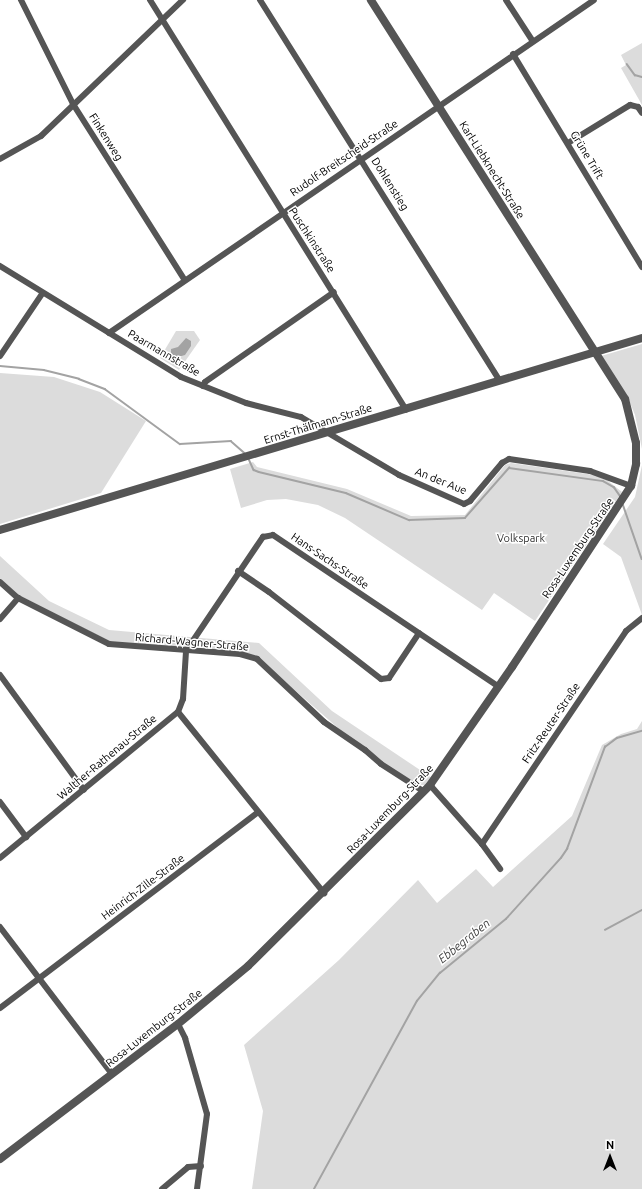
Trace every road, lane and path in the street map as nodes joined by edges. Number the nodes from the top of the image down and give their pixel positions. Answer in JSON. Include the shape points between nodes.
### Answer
{"nodes":[{"id":1,"x":21,"y":0,"type":"edge"},
{"id":2,"x":150,"y":0,"type":"edge"},
{"id":3,"x":184,"y":0,"type":"edge"},
{"id":4,"x":260,"y":0,"type":"edge"},
{"id":5,"x":371,"y":0,"type":"edge"},
{"id":6,"x":506,"y":0,"type":"edge"},
{"id":7,"x":592,"y":1,"type":"edge"},
{"id":8,"x":161,"y":21,"type":"junction"},
{"id":9,"x":532,"y":40,"type":"junction"},
{"id":10,"x":513,"y":54,"type":"junction"},
{"id":11,"x":73,"y":104,"type":"junction"},
{"id":12,"x":439,"y":105,"type":"junction"},
{"id":13,"x":642,"y":113,"type":"edge"},
{"id":14,"x":568,"y":143,"type":"junction"},
{"id":15,"x":0,"y":159,"type":"edge"},
{"id":16,"x":362,"y":159,"type":"junction"},
{"id":17,"x":282,"y":212,"type":"junction"},
{"id":18,"x":0,"y":266,"type":"edge"},
{"id":19,"x":642,"y":267,"type":"edge"},
{"id":20,"x":184,"y":279,"type":"junction"},
{"id":21,"x":334,"y":292,"type":"junction"},
{"id":22,"x":42,"y":294,"type":"junction"},
{"id":23,"x":109,"y":333,"type":"junction"},
{"id":24,"x":642,"y":338,"type":"edge"},
{"id":25,"x":595,"y":352,"type":"junction"},
{"id":26,"x":0,"y":356,"type":"edge"},
{"id":27,"x":500,"y":381,"type":"junction"},
{"id":28,"x":203,"y":386,"type":"junction"},
{"id":29,"x":406,"y":409,"type":"junction"},
{"id":30,"x":329,"y":432,"type":"junction"},
{"id":31,"x":631,"y":486,"type":"junction"},
{"id":32,"x":0,"y":530,"type":"edge"},
{"id":33,"x":238,"y":572,"type":"junction"},
{"id":34,"x":0,"y":582,"type":"edge"},
{"id":35,"x":18,"y":598,"type":"junction"},
{"id":36,"x":642,"y":618,"type":"edge"},
{"id":37,"x":0,"y":619,"type":"edge"},
{"id":38,"x":419,"y":633,"type":"junction"},
{"id":39,"x":186,"y":651,"type":"junction"},
{"id":40,"x":0,"y":675,"type":"edge"},
{"id":41,"x":498,"y":687,"type":"junction"},
{"id":42,"x":178,"y":712,"type":"junction"},
{"id":43,"x":430,"y":785,"type":"junction"},
{"id":44,"x":84,"y":790,"type":"junction"},
{"id":45,"x":424,"y":791,"type":"junction"},
{"id":46,"x":0,"y":802,"type":"edge"},
{"id":47,"x":258,"y":812,"type":"junction"},
{"id":48,"x":26,"y":837,"type":"junction"},
{"id":49,"x":482,"y":844,"type":"junction"},
{"id":50,"x":0,"y":858,"type":"edge"},
{"id":51,"x":500,"y":869,"type":"dead end"},
{"id":52,"x":324,"y":893,"type":"junction"},
{"id":53,"x":0,"y":927,"type":"edge"},
{"id":54,"x":39,"y":978,"type":"junction"},
{"id":55,"x":0,"y":1008,"type":"edge"},
{"id":56,"x":178,"y":1024,"type":"junction"},
{"id":57,"x":112,"y":1074,"type":"junction"},
{"id":58,"x":0,"y":1159,"type":"edge"},
{"id":59,"x":200,"y":1166,"type":"junction"},
{"id":60,"x":162,"y":1189,"type":"edge"},
{"id":61,"x":197,"y":1189,"type":"edge"}],
"edges":[{"from":1,"to":11,"type":"street","name":"Finkenweg"},
{"from":2,"to":8,"type":"street","name":"Puschkinstraße"},
{"from":3,"to":8,"type":"street"},
{"from":4,"to":16,"type":"street","name":"Dohlenstieg"},
{"from":5,"to":12,"type":"street","name":"Karl-Liebknecht-Straße"},
{"from":6,"to":9,"type":"street"},
{"from":7,"to":9,"type":"street","name":"Rudolf-Breitscheid-Straße"},
{"from":8,"to":11,"type":"street"},
{"from":8,"to":17,"type":"street","name":"Puschkinstraße"},
{"from":9,"to":10,"type":"street","name":"Rudolf-Breitscheid-Straße"},
{"from":10,"to":12,"type":"street","name":"Rudolf-Breitscheid-Straße"},
{"from":10,"to":14,"type":"street","name":"Grüne Trift"},
{"from":11,"to":15,"type":"street","via":[[41,136]]},
{"from":11,"to":20,"type":"street","name":"Finkenweg"},
{"from":12,"to":16,"type":"street","name":"Rudolf-Breitscheid-Straße"},
{"from":12,"to":25,"type":"street","name":"Karl-Liebknecht-Straße"},
{"from":13,"to":14,"type":"street","via":[[638,107],[630,105]]},
{"from":14,"to":19,"type":"street","name":"Grüne Trift"},
{"from":16,"to":17,"type":"street","name":"Rudolf-Breitscheid-Straße"},
{"from":16,"to":27,"type":"street","name":"Dohlenstieg"},
{"from":17,"to":20,"type":"street","name":"Rudolf-Breitscheid-Straße"},
{"from":17,"to":21,"type":"street","name":"Puschkinstraße"},
{"from":18,"to":22,"type":"street","name":"Paarmannstraße"},
{"from":20,"to":23,"type":"street","name":"Rudolf-Breitscheid-Straße"},
{"from":21,"to":28,"type":"street","via":[[205,382]]},
{"from":21,"to":29,"type":"street","name":"Puschkinstraße"},
{"from":22,"to":23,"type":"street","name":"Paarmannstraße"},
{"from":22,"to":26,"type":"street"},
{"from":23,"to":28,"type":"street","name":"Paarmannstraße","via":[[182,377]]},
{"from":24,"to":25,"type":"street","name":"Ernst-Thälmann-Straße"},
{"from":25,"to":27,"type":"street","name":"Ernst-Thälmann-Straße"},
{"from":25,"to":31,"type":"street","name":"Rosa-Luxemburg-Straße","via":[[625,399],[632,421],[636,453]]},
{"from":27,"to":29,"type":"street","name":"Ernst-Thälmann-Straße"},
{"from":28,"to":30,"type":"street","name":"Paarmannstraße","via":[[246,403],[301,417]]},
{"from":29,"to":30,"type":"street","name":"Ernst-Thälmann-Straße"},
{"from":30,"to":31,"type":"street","name":"An der Aue","via":[[399,475],[464,504],[470,501],[508,459],[590,471]]},
{"from":30,"to":32,"type":"street","name":"Ernst-Thälmann-Straße"},
{"from":31,"to":41,"type":"street","name":"Rosa-Luxemburg-Straße"},
{"from":33,"to":38,"type":"street","name":"Hans-Sachs-Straße","via":[[263,537],[273,535]]},
{"from":33,"to":38,"type":"street","via":[[269,592],[381,679],[388,678]]},
{"from":33,"to":39,"type":"street","name":"Hans-Sachs-Straße"},
{"from":34,"to":35,"type":"street","name":"Richard-Wagner-Straße"},
{"from":35,"to":37,"type":"street"},
{"from":35,"to":39,"type":"street","name":"Richard-Wagner-Straße","via":[[109,644]]},
{"from":36,"to":49,"type":"street","name":"Fritz-Reuter-Straße","via":[[626,631]]},
{"from":38,"to":41,"type":"street","name":"Hans-Sachs-Straße"},
{"from":39,"to":42,"type":"street","via":[[183,699]]},
{"from":39,"to":45,"type":"street","name":"Richard-Wagner-Straße","via":[[240,654],[257,659],[324,722],[381,764]]},
{"from":40,"to":44,"type":"street"},
{"from":41,"to":43,"type":"street","name":"Rosa-Luxemburg-Straße"},
{"from":42,"to":44,"type":"street","name":"Walther-Rathenau-Straße"},
{"from":42,"to":47,"type":"street"},
{"from":43,"to":45,"type":"street","name":"Rosa-Luxemburg-Straße"},
{"from":43,"to":49,"type":"street"},
{"from":44,"to":48,"type":"street","name":"Walther-Rathenau-Straße"},
{"from":45,"to":52,"type":"street","name":"Rosa-Luxemburg-Straße"},
{"from":46,"to":48,"type":"street"},
{"from":47,"to":52,"type":"street"},
{"from":47,"to":54,"type":"street","name":"Heinrich-Zille-Straße"},
{"from":48,"to":50,"type":"street","name":"Walther-Rathenau-Straße"},
{"from":49,"to":51,"type":"street"},
{"from":52,"to":56,"type":"street","name":"Rosa-Luxemburg-Straße","via":[[248,966]]},
{"from":53,"to":54,"type":"street"},
{"from":54,"to":55,"type":"street","name":"Heinrich-Zille-Straße"},
{"from":54,"to":57,"type":"street"},
{"from":56,"to":57,"type":"street","name":"Rosa-Luxemburg-Straße"},
{"from":56,"to":59,"type":"street","via":[[185,1038],[206,1114]]},
{"from":57,"to":58,"type":"street","name":"Rosa-Luxemburg-Straße"},
{"from":59,"to":60,"type":"street","via":[[188,1167]]},
{"from":59,"to":61,"type":"street"}]}
